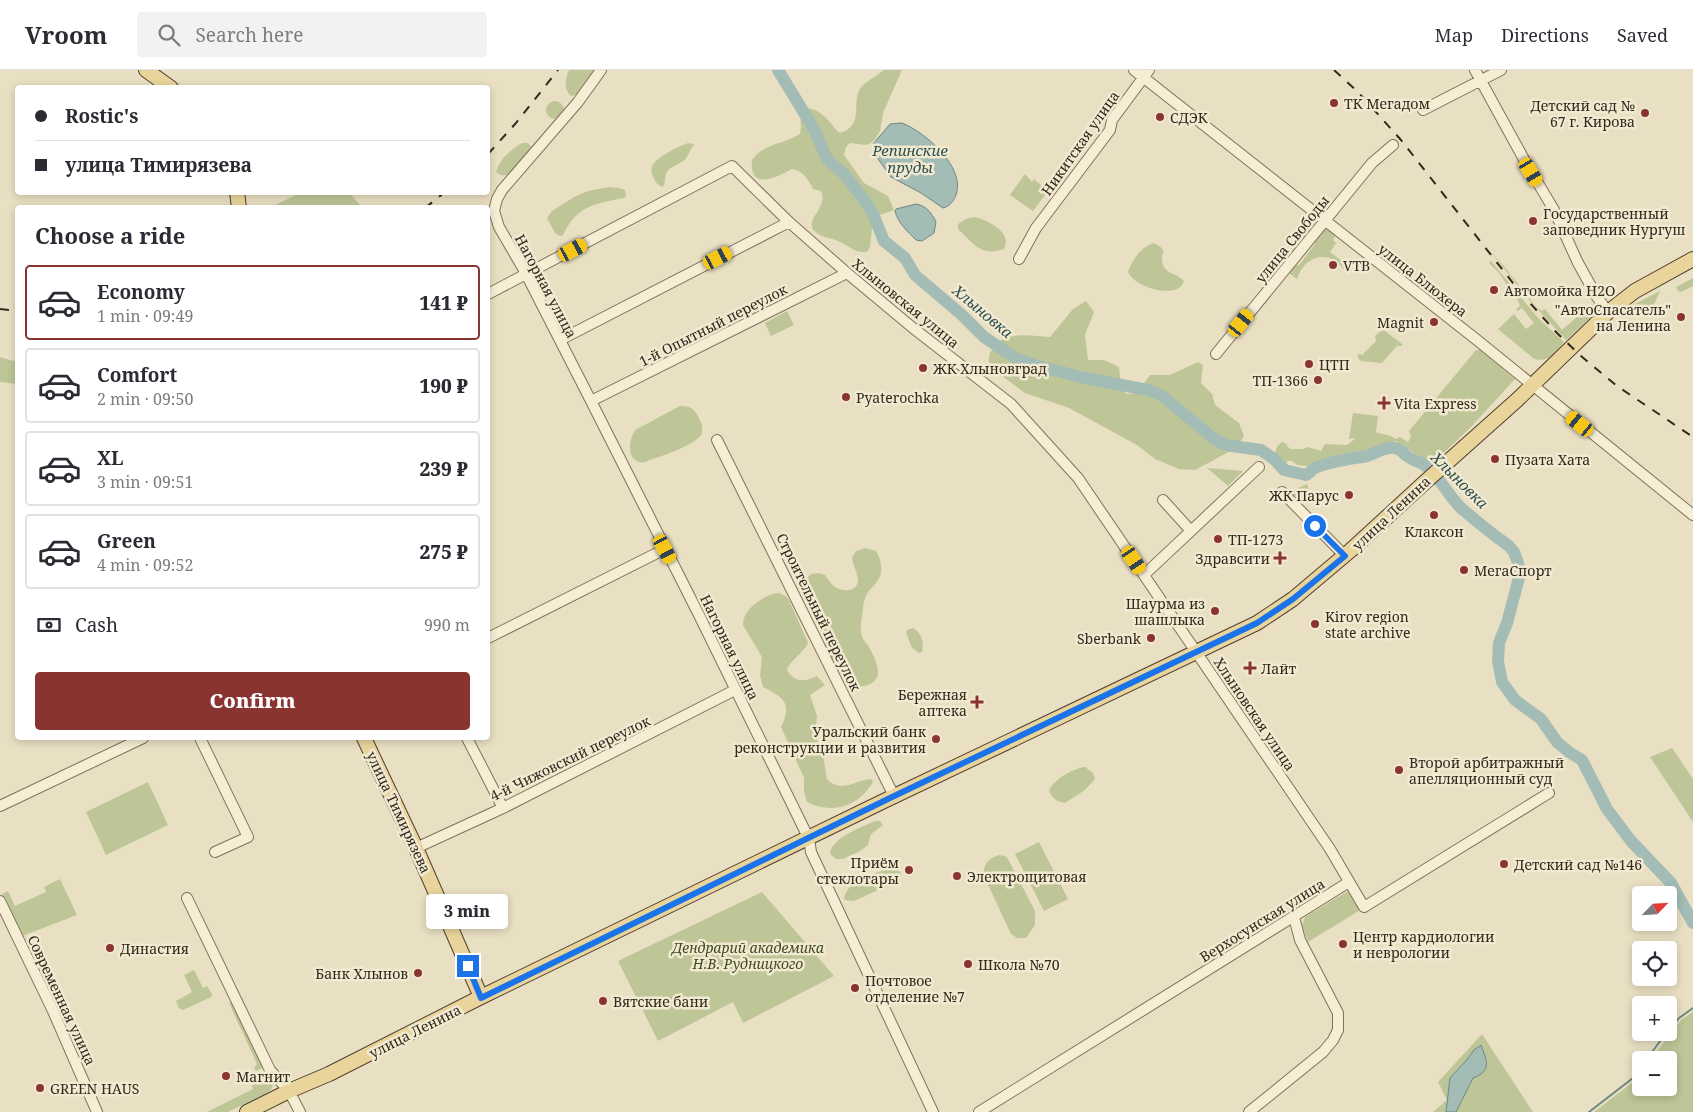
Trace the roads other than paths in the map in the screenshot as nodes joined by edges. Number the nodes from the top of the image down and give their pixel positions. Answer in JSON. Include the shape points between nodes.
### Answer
{"nodes":[{"id":1,"x":146,"y":70,"type":"edge"},
{"id":2,"x":601,"y":70,"type":"edge"},
{"id":3,"x":1134,"y":70,"type":"edge"},
{"id":4,"x":1475,"y":70,"type":"edge"},
{"id":5,"x":1501,"y":70,"type":"edge"},
{"id":6,"x":1146,"y":74,"type":"edge"},
{"id":7,"x":1481,"y":81,"type":"junction"},
{"id":8,"x":166,"y":85,"type":"edge"},
{"id":9,"x":1423,"y":110,"type":"dead end"},
{"id":10,"x":1393,"y":145,"type":"dead end"},
{"id":11,"x":1325,"y":220,"type":"junction"},
{"id":12,"x":789,"y":222,"type":"junction"},
{"id":13,"x":1019,"y":259,"type":"dead end"},
{"id":14,"x":1693,"y":259,"type":"edge"},
{"id":15,"x":847,"y":273,"type":"junction"},
{"id":16,"x":526,"y":275,"type":"junction"},
{"id":17,"x":490,"y":293,"type":"edge"},
{"id":18,"x":1608,"y":312,"type":"junction"},
{"id":19,"x":560,"y":340,"type":"junction"},
{"id":20,"x":1216,"y":354,"type":"dead end"},
{"id":21,"x":1533,"y":385,"type":"junction"},
{"id":22,"x":591,"y":401,"type":"junction"},
{"id":23,"x":718,"y":440,"type":"dead end"},
{"id":24,"x":1260,"y":467,"type":"dead end"},
{"id":25,"x":1282,"y":492,"type":"dead end"},
{"id":26,"x":1163,"y":500,"type":"dead end"},
{"id":27,"x":1693,"y":515,"type":"edge"},
{"id":28,"x":1191,"y":531,"type":"junction"},
{"id":29,"x":665,"y":549,"type":"junction"},
{"id":30,"x":1345,"y":556,"type":"junction"},
{"id":31,"x":1144,"y":575,"type":"junction"},
{"id":32,"x":490,"y":637,"type":"edge"},
{"id":33,"x":1197,"y":653,"type":"junction"},
{"id":34,"x":735,"y":690,"type":"junction"},
{"id":35,"x":139,"y":740,"type":"edge"},
{"id":36,"x":201,"y":740,"type":"edge"},
{"id":37,"x":365,"y":740,"type":"edge"},
{"id":38,"x":469,"y":740,"type":"edge"},
{"id":39,"x":1550,"y":793,"type":"dead end"},
{"id":40,"x":894,"y":796,"type":"junction"},
{"id":41,"x":0,"y":806,"type":"edge"},
{"id":42,"x":503,"y":808,"type":"junction"},
{"id":43,"x":809,"y":838,"type":"junction"},
{"id":44,"x":416,"y":848,"type":"junction"},
{"id":45,"x":215,"y":852,"type":"dead end"},
{"id":46,"x":1349,"y":882,"type":"junction"},
{"id":47,"x":187,"y":898,"type":"dead end"},
{"id":48,"x":0,"y":901,"type":"edge"},
{"id":49,"x":1294,"y":917,"type":"junction"},
{"id":50,"x":481,"y":998,"type":"junction"},
{"id":51,"x":289,"y":1091,"type":"junction"},
{"id":52,"x":97,"y":1112,"type":"edge"},
{"id":53,"x":247,"y":1112,"type":"edge"},
{"id":54,"x":300,"y":1112,"type":"edge"},
{"id":55,"x":933,"y":1112,"type":"edge"},
{"id":56,"x":979,"y":1112,"type":"edge"},
{"id":57,"x":1249,"y":1112,"type":"edge"}],
"edges":[{"from":1,"to":8,"type":"main road"},
{"from":2,"to":16,"type":"street","name":"Нагорная улица","via":[[497,199],[496,219]]},
{"from":3,"to":6,"type":"street","name":"улица Блюхера"},
{"from":4,"to":7,"type":"street"},
{"from":5,"to":7,"type":"street"},
{"from":6,"to":11,"type":"street","name":"улица Блюхера"},
{"from":6,"to":13,"type":"street","name":"Никитская улица","via":[[1112,120],[1110,130],[1036,228]]},
{"from":7,"to":9,"type":"street"},
{"from":7,"to":18,"type":"street","via":[[1554,210],[1578,263]]},
{"from":10,"to":11,"type":"street","name":"улица Свободы","via":[[1372,163]]},
{"from":11,"to":20,"type":"street","name":"улица Свободы"},
{"from":11,"to":21,"type":"street","name":"улица Блюхера"},
{"from":12,"to":15,"type":"street","name":"Хлыновская улица"},
{"from":12,"to":16,"type":"street","name":"Хлыновская улица","via":[[732,166]]},
{"from":12,"to":19,"type":"street"},
{"from":14,"to":18,"type":"main road","name":"улица Ленина","via":[[1642,286]]},
{"from":15,"to":22,"type":"street","name":"1-й Опытный переулок"},
{"from":15,"to":31,"type":"street","name":"Хлыновская улица","via":[[1011,404],[1083,483]]},
{"from":16,"to":17,"type":"street"},
{"from":16,"to":19,"type":"street","name":"Нагорная улица"},
{"from":18,"to":21,"type":"main road","name":"улица Ленина"},
{"from":19,"to":22,"type":"street","name":"Нагорная улица"},
{"from":21,"to":27,"type":"street","name":"улица Блюхера"},
{"from":21,"to":30,"type":"main road","name":"улица Ленина"},
{"from":22,"to":29,"type":"street","name":"Нагорная улица"},
{"from":23,"to":40,"type":"street","name":"Строительный переулок"},
{"from":24,"to":28,"type":"street"},
{"from":25,"to":30,"type":"street"},
{"from":26,"to":28,"type":"street"},
{"from":28,"to":31,"type":"street"},
{"from":29,"to":32,"type":"street"},
{"from":29,"to":34,"type":"street","name":"Нагорная улица"},
{"from":30,"to":33,"type":"main road","name":"улица Ленина","via":[[1293,600],[1257,623]]},
{"from":31,"to":33,"type":"street","name":"Хлыновская улица"},
{"from":33,"to":40,"type":"main road","name":"улица Ленина"},
{"from":33,"to":46,"type":"street","name":"Хлыновская улица"},
{"from":34,"to":42,"type":"street","name":"4-й Чижовский переулок"},
{"from":34,"to":43,"type":"street","name":"Нагорная улица"},
{"from":35,"to":41,"type":"street"},
{"from":36,"to":45,"type":"street","via":[[248,837]]},
{"from":37,"to":44,"type":"main road","name":"улица Тимирязева"},
{"from":38,"to":42,"type":"street"},
{"from":39,"to":46,"type":"street","via":[[1364,907]]},
{"from":40,"to":43,"type":"main road","name":"улица Ленина"},
{"from":42,"to":44,"type":"street","name":"4-й Чижовский переулок"},
{"from":43,"to":50,"type":"main road","name":"улица Ленина"},
{"from":43,"to":55,"type":"street","name":"Нагорная улица","via":[[811,852]]},
{"from":44,"to":50,"type":"main road","name":"улица Тимирязева"},
{"from":46,"to":49,"type":"street","name":"Верхосунская улица"},
{"from":47,"to":51,"type":"street","via":[[270,1070]]},
{"from":48,"to":52,"type":"street","name":"Современная улица"},
{"from":49,"to":56,"type":"street","name":"Верхосунская улица"},
{"from":49,"to":57,"type":"street","via":[[1300,940],[1338,1013],[1338,1030],[1324,1052]]},
{"from":50,"to":51,"type":"main road","name":"улица Ленина"},
{"from":51,"to":53,"type":"main road","name":"улица Ленина"},
{"from":51,"to":54,"type":"street"}]}
